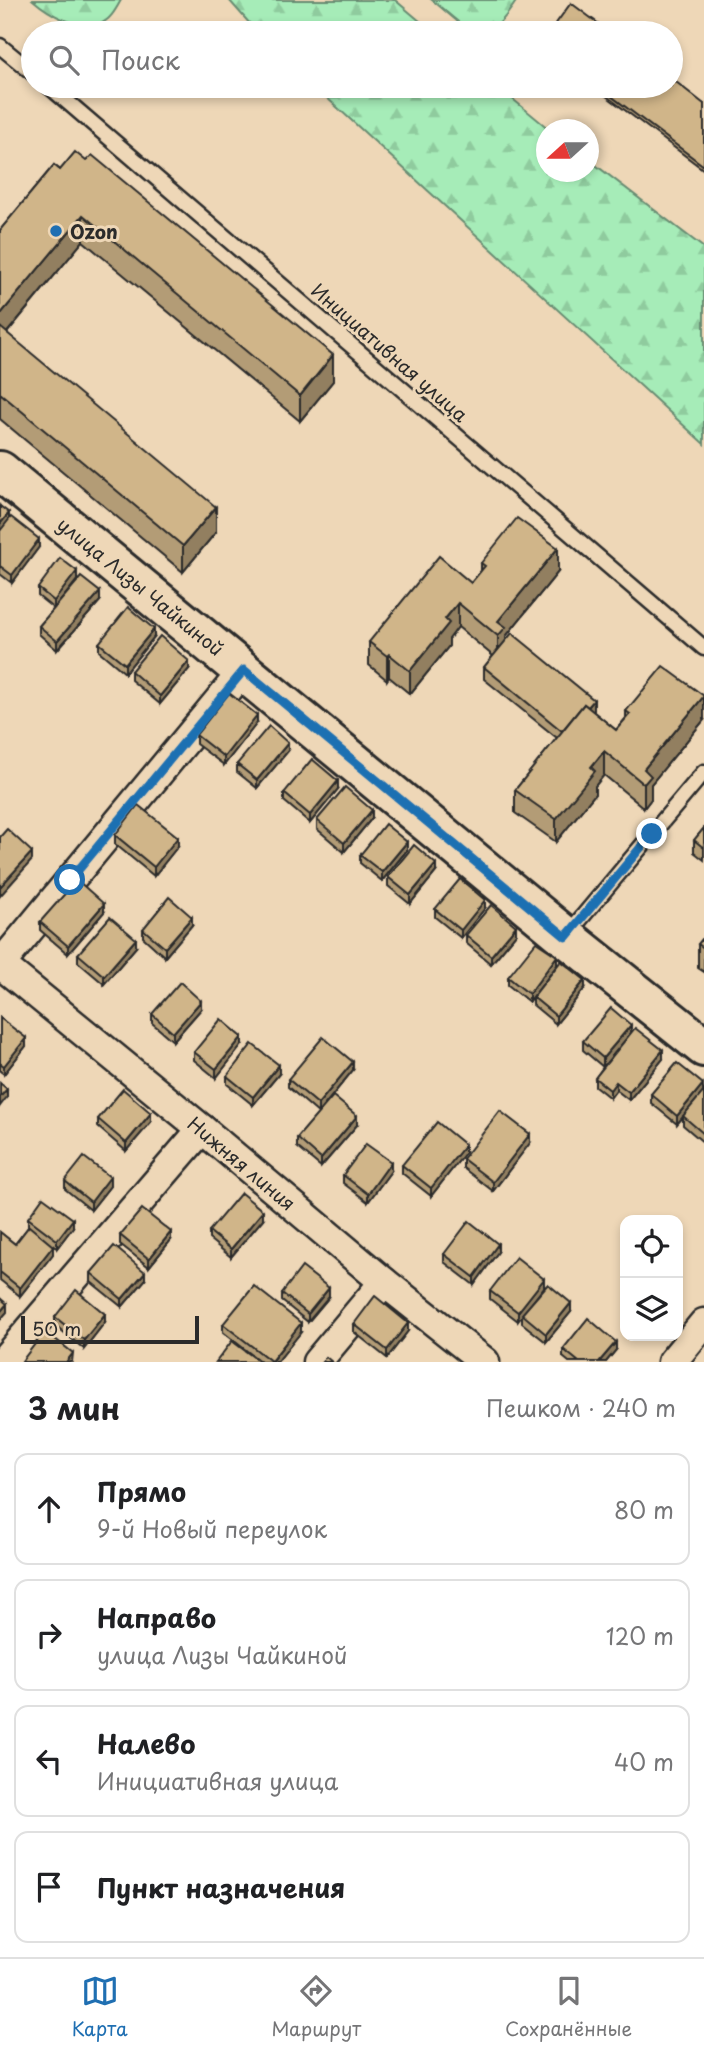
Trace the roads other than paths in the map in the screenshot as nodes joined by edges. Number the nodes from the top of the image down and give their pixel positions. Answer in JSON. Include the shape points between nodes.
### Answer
{"nodes":[{"id":1,"x":0,"y":46,"type":"edge"},
{"id":2,"x":21,"y":63,"type":"edge"},
{"id":3,"x":64,"y":98,"type":"edge"},
{"id":4,"x":0,"y":471,"type":"edge"},
{"id":5,"x":704,"y":648,"type":"edge"},
{"id":6,"x":244,"y":670,"type":"junction"},
{"id":7,"x":704,"y":772,"type":"edge"},
{"id":8,"x":566,"y":937,"type":"junction"},
{"id":9,"x":0,"y":964,"type":"edge"},
{"id":10,"x":704,"y":1047,"type":"edge"},
{"id":11,"x":202,"y":1129,"type":"junction"},
{"id":12,"x":384,"y":1282,"type":"junction"},
{"id":13,"x":704,"y":1323,"type":"edge"},
{"id":14,"x":2,"y":1362,"type":"edge"},
{"id":15,"x":317,"y":1362,"type":"edge"},
{"id":16,"x":485,"y":1362,"type":"edge"},
{"id":17,"x":672,"y":1362,"type":"edge"}],
"edges":[{"from":1,"to":2,"type":"lane"},
{"from":3,"to":5,"type":"lane","name":"Инициативная улица"},
{"from":4,"to":6,"type":"main road","name":"улица Лизы Чайкиной"},
{"from":6,"to":8,"type":"main road","name":"улица Лизы Чайкиной"},
{"from":6,"to":9,"type":"street"},
{"from":7,"to":8,"type":"lane"},
{"from":8,"to":10,"type":"main road","name":"улица Лизы Чайкиной"},
{"from":9,"to":11,"type":"street","name":"Нижняя линия"},
{"from":11,"to":12,"type":"street","name":"Нижняя линия"},
{"from":11,"to":14,"type":"street"},
{"from":12,"to":15,"type":"street"},
{"from":12,"to":16,"type":"street","name":"Нижняя линия"},
{"from":13,"to":17,"type":"street"}]}
